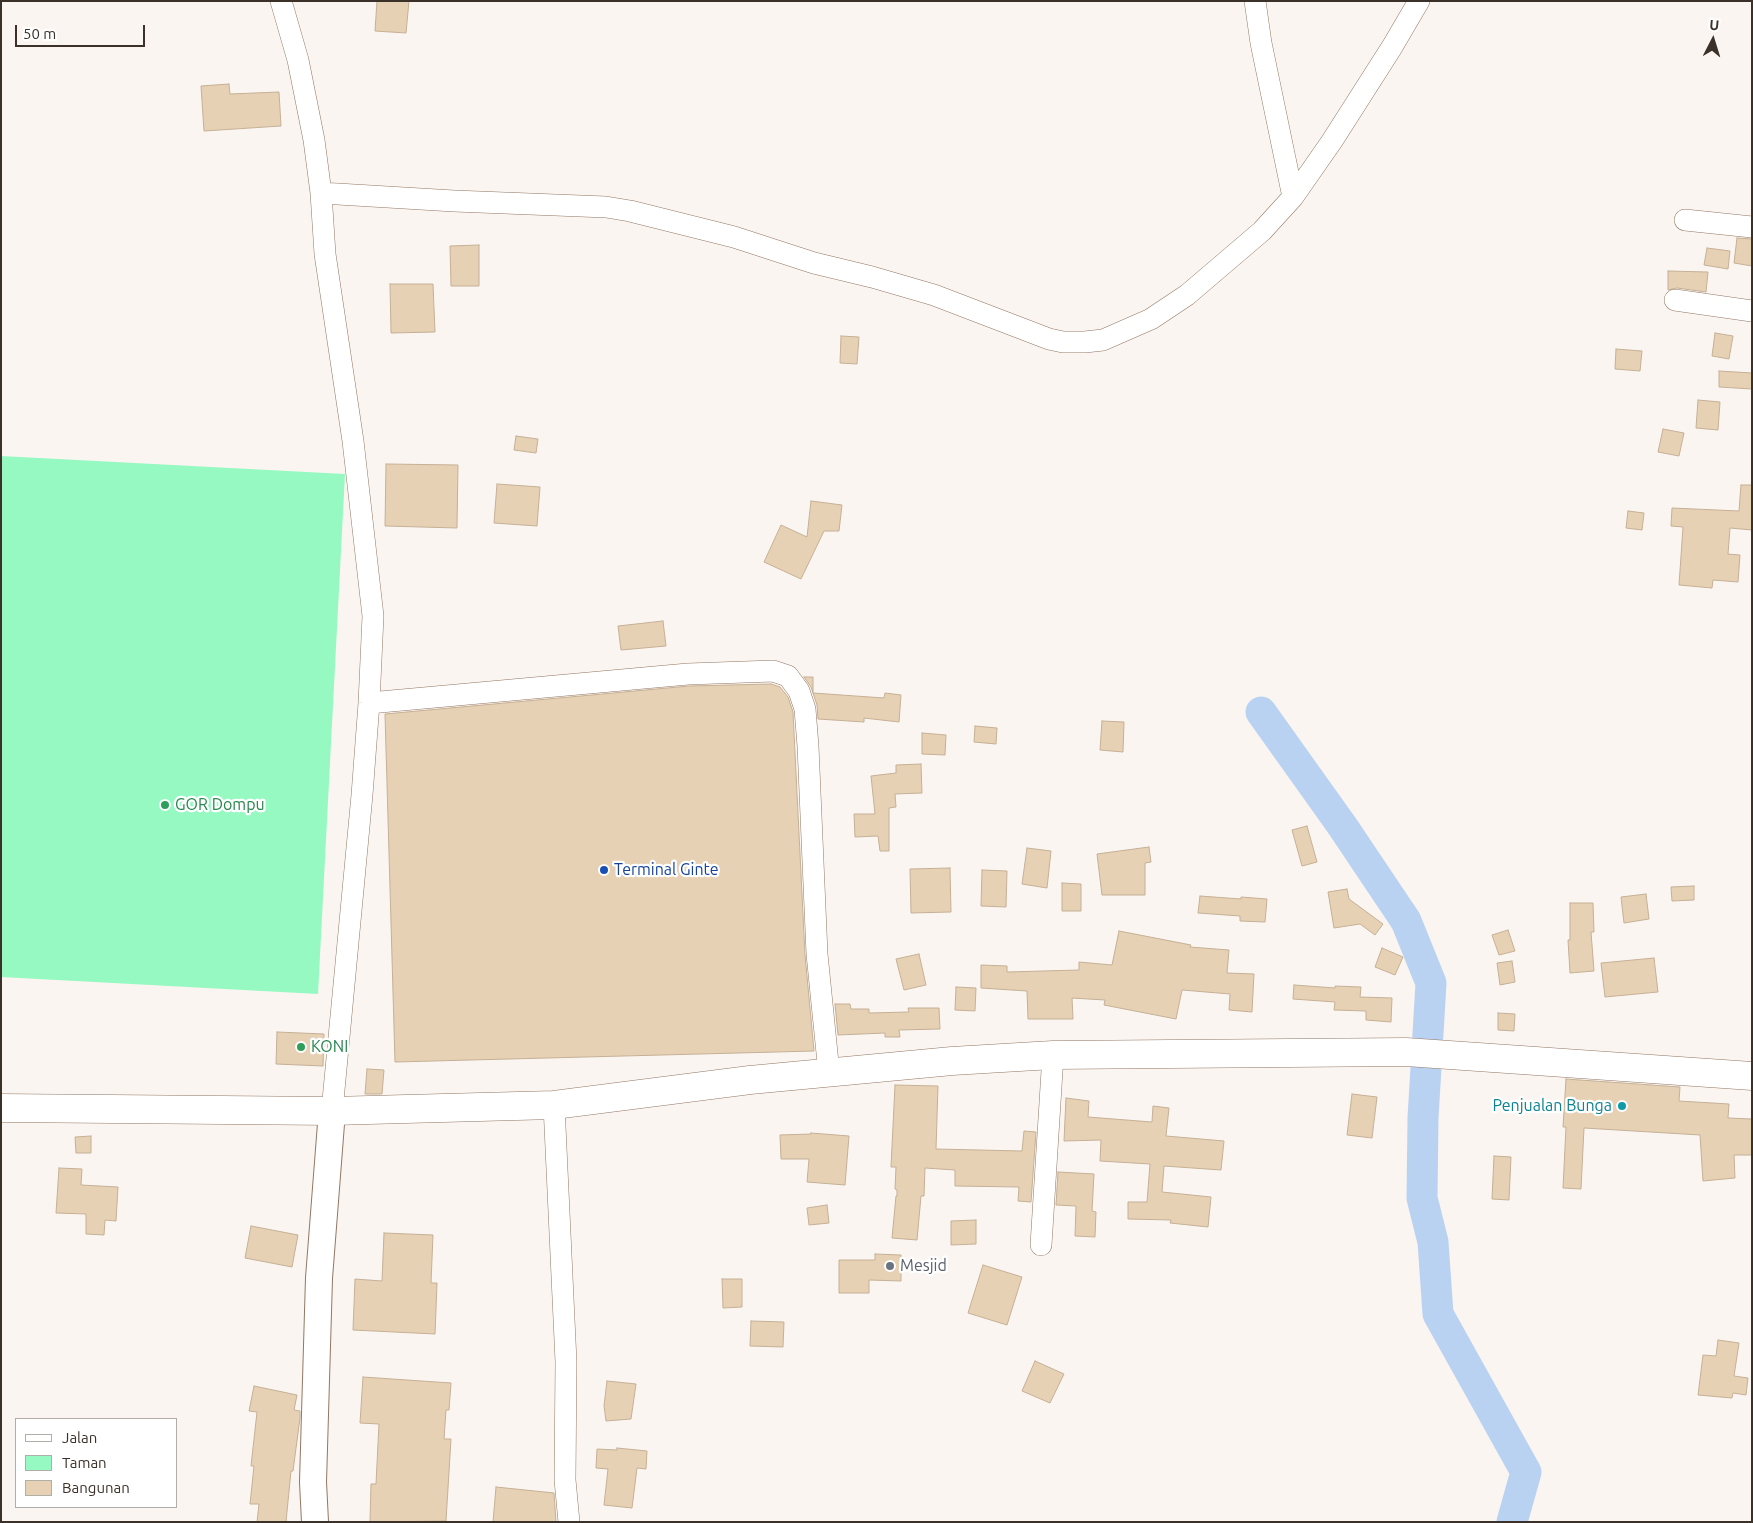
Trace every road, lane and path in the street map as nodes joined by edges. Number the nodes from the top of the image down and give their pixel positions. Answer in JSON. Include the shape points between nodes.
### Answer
{"nodes":[{"id":1,"x":281,"y":1,"type":"edge"},
{"id":2,"x":1255,"y":1,"type":"edge"},
{"id":3,"x":1419,"y":1,"type":"edge"},
{"id":4,"x":321,"y":193,"type":"junction"},
{"id":5,"x":1293,"y":197,"type":"junction"},
{"id":6,"x":1685,"y":220,"type":"dead end"},
{"id":7,"x":1752,"y":227,"type":"edge"},
{"id":8,"x":1675,"y":300,"type":"dead end"},
{"id":9,"x":1752,"y":311,"type":"edge"},
{"id":10,"x":370,"y":703,"type":"junction"},
{"id":11,"x":1053,"y":1055,"type":"junction"},
{"id":12,"x":829,"y":1073,"type":"junction"},
{"id":13,"x":1752,"y":1076,"type":"edge"},
{"id":14,"x":554,"y":1105,"type":"junction"},
{"id":15,"x":1,"y":1108,"type":"edge"},
{"id":16,"x":332,"y":1111,"type":"junction"},
{"id":17,"x":1041,"y":1246,"type":"dead end"},
{"id":18,"x":315,"y":1522,"type":"edge"},
{"id":19,"x":569,"y":1522,"type":"edge"}],
"edges":[{"from":1,"to":4,"type":"street","via":[[306,97]]},
{"from":2,"to":5,"type":"street"},
{"from":3,"to":5,"type":"street"},
{"from":4,"to":5,"type":"street","via":[[606,207],[630,211],[734,237],[814,263],[934,295],[1063,342],[1103,340],[1151,319],[1187,295],[1262,231]]},
{"from":4,"to":10,"type":"street","via":[[325,254],[354,450],[373,616]]},
{"from":6,"to":7,"type":"street"},
{"from":8,"to":9,"type":"street"},
{"from":10,"to":12,"type":"street","via":[[688,674],[773,671],[788,676],[799,691],[805,709],[817,954]]},
{"from":10,"to":16,"type":"street"},
{"from":11,"to":12,"type":"highway"},
{"from":11,"to":13,"type":"highway","via":[[1406,1052]]},
{"from":11,"to":17,"type":"street"},
{"from":12,"to":14,"type":"highway"},
{"from":14,"to":16,"type":"highway"},
{"from":14,"to":19,"type":"street","via":[[566,1362],[565,1480]]},
{"from":15,"to":16,"type":"highway"},
{"from":16,"to":18,"type":"main road","via":[[319,1287],[313,1482]]}]}
